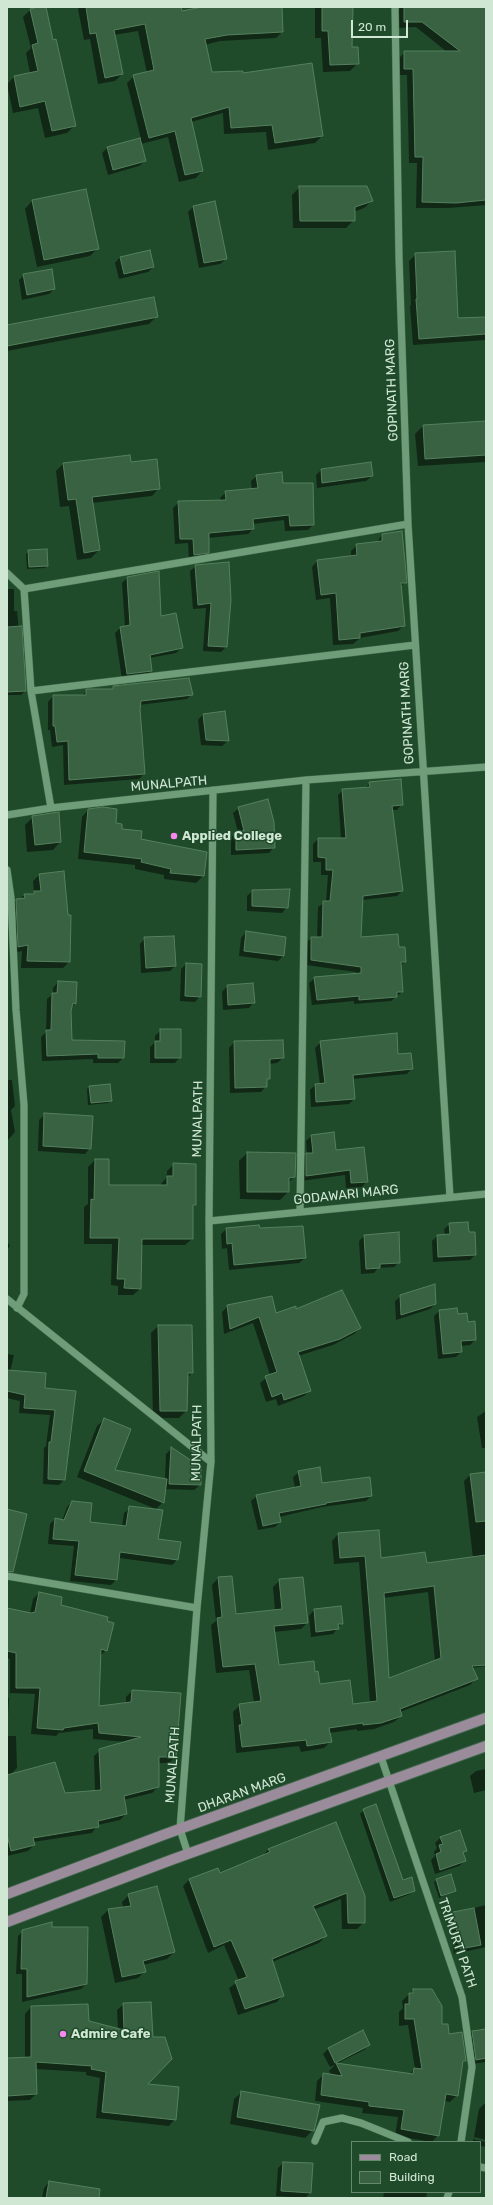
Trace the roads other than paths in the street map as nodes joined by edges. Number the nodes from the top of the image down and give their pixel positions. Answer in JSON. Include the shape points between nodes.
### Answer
{"nodes":[{"id":1,"x":396,"y":7,"type":"edge"},
{"id":2,"x":408,"y":524,"type":"junction"},
{"id":3,"x":7,"y":573,"type":"edge"},
{"id":4,"x":24,"y":589,"type":"junction"},
{"id":5,"x":415,"y":645,"type":"junction"},
{"id":6,"x":31,"y":691,"type":"junction"},
{"id":7,"x":486,"y":767,"type":"edge"},
{"id":8,"x":422,"y":771,"type":"junction"},
{"id":9,"x":306,"y":780,"type":"junction"},
{"id":10,"x":213,"y":790,"type":"junction"},
{"id":11,"x":51,"y":808,"type":"junction"},
{"id":12,"x":7,"y":815,"type":"edge"},
{"id":13,"x":7,"y":870,"type":"edge"},
{"id":14,"x":486,"y":1194,"type":"edge"},
{"id":15,"x":450,"y":1197,"type":"junction"},
{"id":16,"x":300,"y":1212,"type":"junction"},
{"id":17,"x":209,"y":1221,"type":"junction"},
{"id":18,"x":7,"y":1299,"type":"edge"},
{"id":19,"x":17,"y":1308,"type":"junction"},
{"id":20,"x":211,"y":1462,"type":"junction"},
{"id":21,"x":7,"y":1576,"type":"edge"},
{"id":22,"x":197,"y":1608,"type":"junction"},
{"id":23,"x":486,"y":1718,"type":"edge"},
{"id":24,"x":486,"y":1746,"type":"edge"},
{"id":25,"x":381,"y":1757,"type":"junction"},
{"id":26,"x":390,"y":1782,"type":"junction"},
{"id":27,"x":180,"y":1829,"type":"junction"},
{"id":28,"x":188,"y":1854,"type":"junction"},
{"id":29,"x":7,"y":1894,"type":"edge"},
{"id":30,"x":7,"y":1922,"type":"edge"},
{"id":31,"x":315,"y":2141,"type":"dead end"},
{"id":32,"x":406,"y":2141,"type":"edge"},
{"id":33,"x":462,"y":2141,"type":"edge"}],
"edges":[{"from":1,"to":2,"type":"street","name":"GOPINATH MARG","via":[[399,258]]},
{"from":2,"to":4,"type":"street"},
{"from":2,"to":5,"type":"street","name":"GOPINATH MARG"},
{"from":3,"to":4,"type":"street"},
{"from":4,"to":6,"type":"street"},
{"from":5,"to":6,"type":"street"},
{"from":5,"to":8,"type":"street","name":"GOPINATH MARG"},
{"from":6,"to":11,"type":"street"},
{"from":7,"to":8,"type":"street"},
{"from":8,"to":9,"type":"street"},
{"from":8,"to":15,"type":"street","name":"GOPINATH MARG"},
{"from":9,"to":10,"type":"street"},
{"from":9,"to":16,"type":"street"},
{"from":10,"to":11,"type":"street","name":"MUNALPATH"},
{"from":10,"to":17,"type":"street","name":"MUNALPATH"},
{"from":11,"to":12,"type":"street","name":"MUNALPATH"},
{"from":13,"to":19,"type":"street","via":[[24,1105],[24,1294]]},
{"from":14,"to":15,"type":"street","name":"GODAWARI MARG"},
{"from":15,"to":16,"type":"street","name":"GODAWARI MARG"},
{"from":16,"to":17,"type":"street","name":"GODAWARI MARG"},
{"from":17,"to":20,"type":"street","name":"MUNALPATH"},
{"from":18,"to":19,"type":"street"},
{"from":19,"to":20,"type":"street"},
{"from":20,"to":22,"type":"street","name":"MUNALPATH"},
{"from":21,"to":22,"type":"street"},
{"from":22,"to":27,"type":"street","name":"MUNALPATH"},
{"from":23,"to":25,"type":"main road","name":"DHARAN MARG"},
{"from":24,"to":26,"type":"main road"},
{"from":25,"to":26,"type":"street","name":"TRIMURTI PATH"},
{"from":25,"to":27,"type":"main road","name":"DHARAN MARG"},
{"from":26,"to":28,"type":"main road"},
{"from":26,"to":33,"type":"street","name":"TRIMURTI PATH","via":[[462,1997],[472,2066]]},
{"from":27,"to":28,"type":"street","name":"MUNALPATH"},
{"from":27,"to":29,"type":"main road","name":"DHARAN MARG"},
{"from":28,"to":30,"type":"main road"},
{"from":31,"to":32,"type":"street","via":[[323,2122],[342,2118]]}]}
